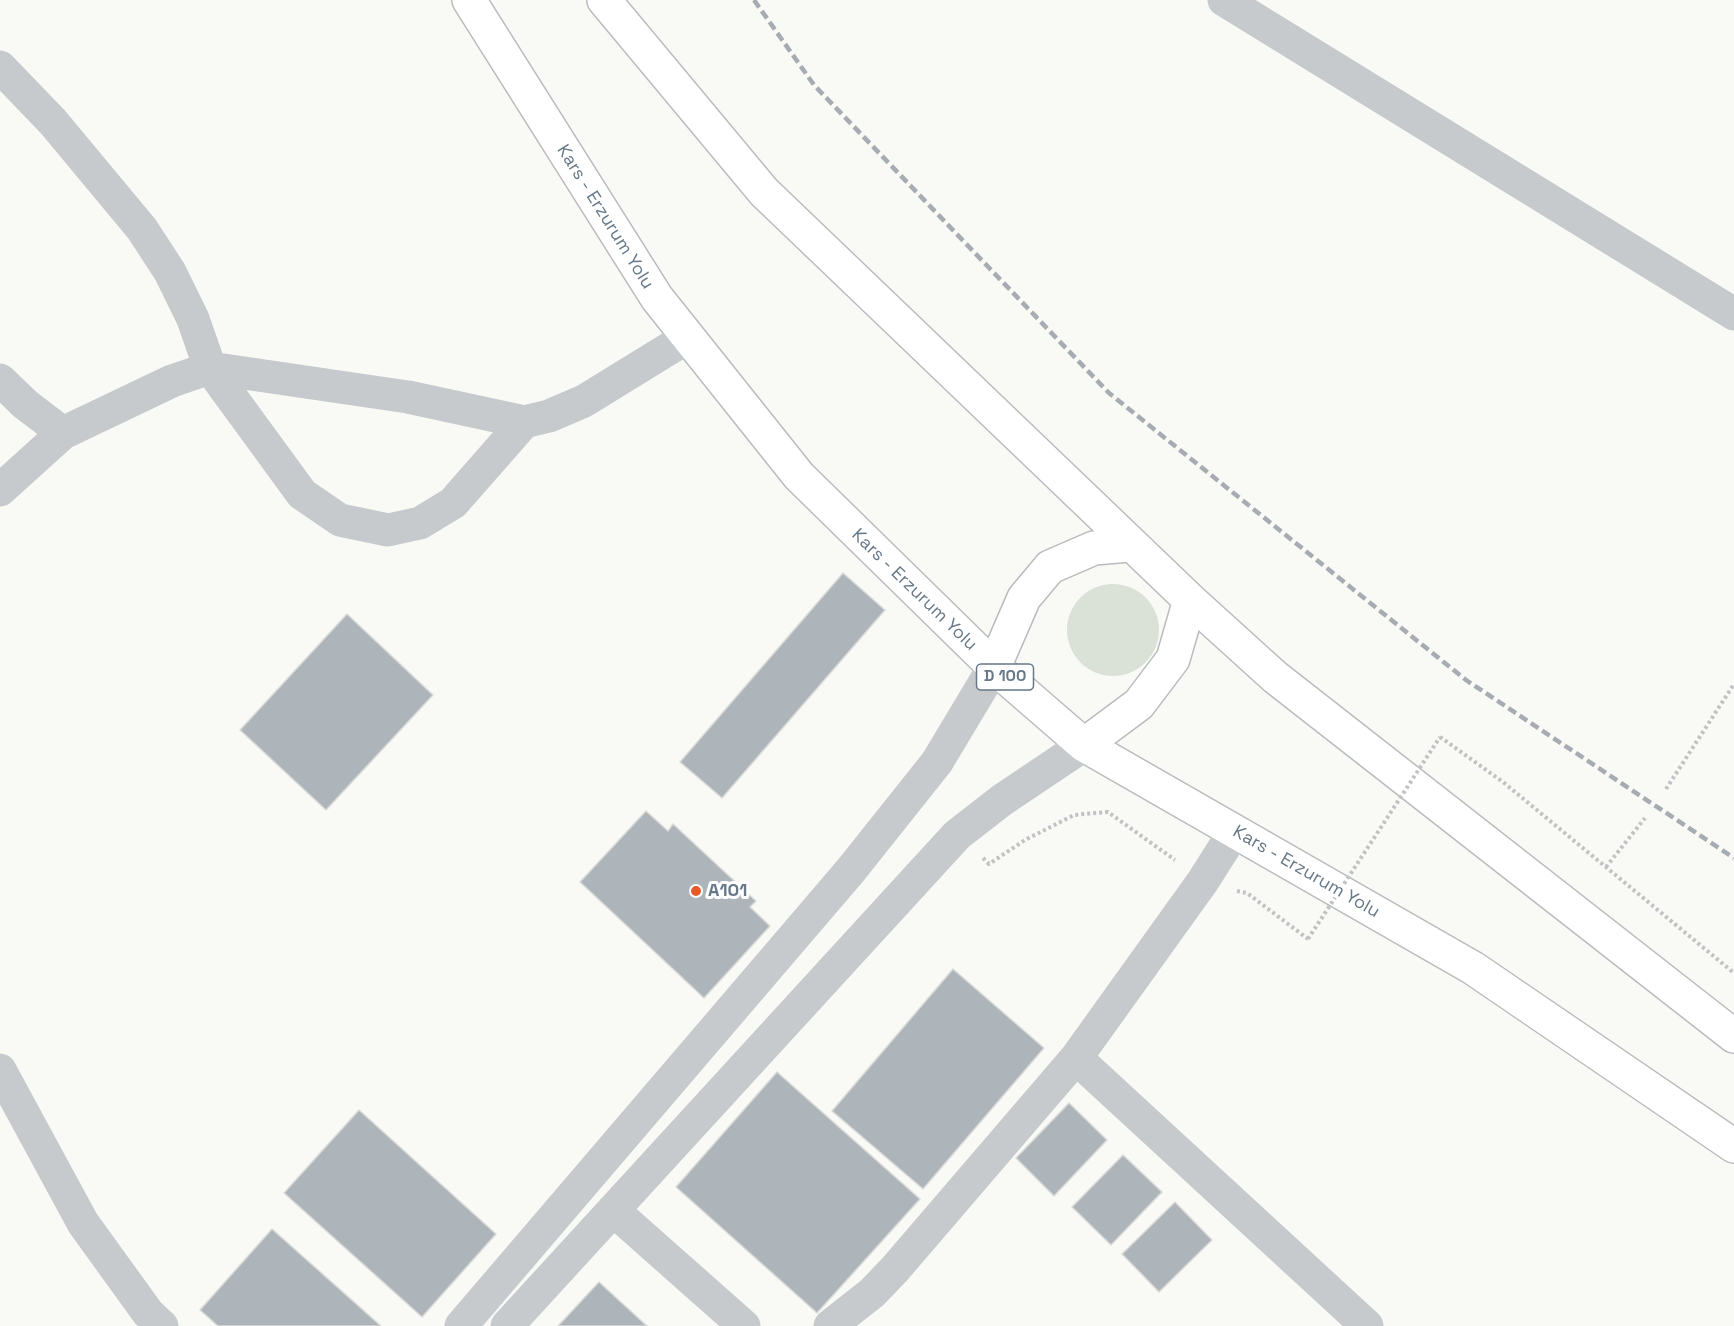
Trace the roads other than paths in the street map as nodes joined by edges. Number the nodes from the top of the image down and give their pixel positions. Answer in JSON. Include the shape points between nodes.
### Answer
{"nodes":[{"id":1,"x":469,"y":0,"type":"edge"},
{"id":2,"x":604,"y":0,"type":"edge"},
{"id":3,"x":1224,"y":0,"type":"edge"},
{"id":4,"x":0,"y":67,"type":"edge"},
{"id":5,"x":1734,"y":315,"type":"edge"},
{"id":6,"x":688,"y":338,"type":"junction"},
{"id":7,"x":210,"y":368,"type":"junction"},
{"id":8,"x":0,"y":380,"type":"edge"},
{"id":9,"x":524,"y":422,"type":"junction"},
{"id":10,"x":63,"y":433,"type":"junction"},
{"id":11,"x":0,"y":490,"type":"edge"},
{"id":12,"x":1129,"y":545,"type":"junction"},
{"id":13,"x":1190,"y":600,"type":"junction"},
{"id":14,"x":994,"y":667,"type":"junction"},
{"id":15,"x":1084,"y":746,"type":"junction"},
{"id":16,"x":1234,"y":832,"type":"junction"},
{"id":17,"x":1734,"y":1036,"type":"edge"},
{"id":18,"x":1076,"y":1058,"type":"junction"},
{"id":19,"x":0,"y":1070,"type":"edge"},
{"id":20,"x":1734,"y":1146,"type":"edge"},
{"id":21,"x":613,"y":1210,"type":"junction"},
{"id":22,"x":162,"y":1326,"type":"edge"},
{"id":23,"x":461,"y":1326,"type":"edge"},
{"id":24,"x":507,"y":1326,"type":"edge"},
{"id":25,"x":744,"y":1326,"type":"edge"},
{"id":26,"x":830,"y":1326,"type":"edge"},
{"id":27,"x":1367,"y":1326,"type":"edge"}],
"edges":[{"from":1,"to":6,"type":"highway","name":"Kars - Erzurum Yolu","number":"D 100","via":[[657,298]]},
{"from":2,"to":12,"type":"highway","via":[[764,192]]},
{"from":3,"to":5,"type":"street"},
{"from":4,"to":7,"type":"street","via":[[53,122],[142,229],[170,272],[193,319]]},
{"from":6,"to":9,"type":"street","via":[[584,401]]},
{"from":6,"to":14,"type":"highway","name":"Kars - Erzurum Yolu","number":"D 100","via":[[799,476]]},
{"from":7,"to":9,"type":"street","via":[[408,397]]},
{"from":7,"to":9,"type":"street","via":[[302,494],[340,520],[388,530],[420,523],[453,503]]},
{"from":7,"to":10,"type":"street","via":[[172,381]]},
{"from":8,"to":10,"type":"street"},
{"from":10,"to":11,"type":"street"},
{"from":12,"to":13,"type":"highway"},
{"from":12,"to":14,"type":"highway","via":[[1094,548],[1050,567],[1024,598]]},
{"from":13,"to":15,"type":"highway","via":[[1173,659],[1139,704]]},
{"from":13,"to":17,"type":"highway","via":[[1275,677]]},
{"from":14,"to":15,"type":"highway","name":"Kars - Erzurum Yolu","number":"D 100"},
{"from":14,"to":23,"type":"street","via":[[937,762],[864,853]]},
{"from":15,"to":16,"type":"highway","name":"Kars - Erzurum Yolu","number":"D 100"},
{"from":15,"to":21,"type":"street","via":[[957,835]]},
{"from":16,"to":18,"type":"street"},
{"from":16,"to":20,"type":"highway","name":"Kars - Erzurum Yolu","number":"D 100","via":[[1473,968]]},
{"from":18,"to":26,"type":"street","via":[[895,1269]]},
{"from":18,"to":27,"type":"street"},
{"from":19,"to":22,"type":"street","via":[[83,1223],[148,1314]]},
{"from":21,"to":24,"type":"street"},
{"from":21,"to":25,"type":"street"}]}
